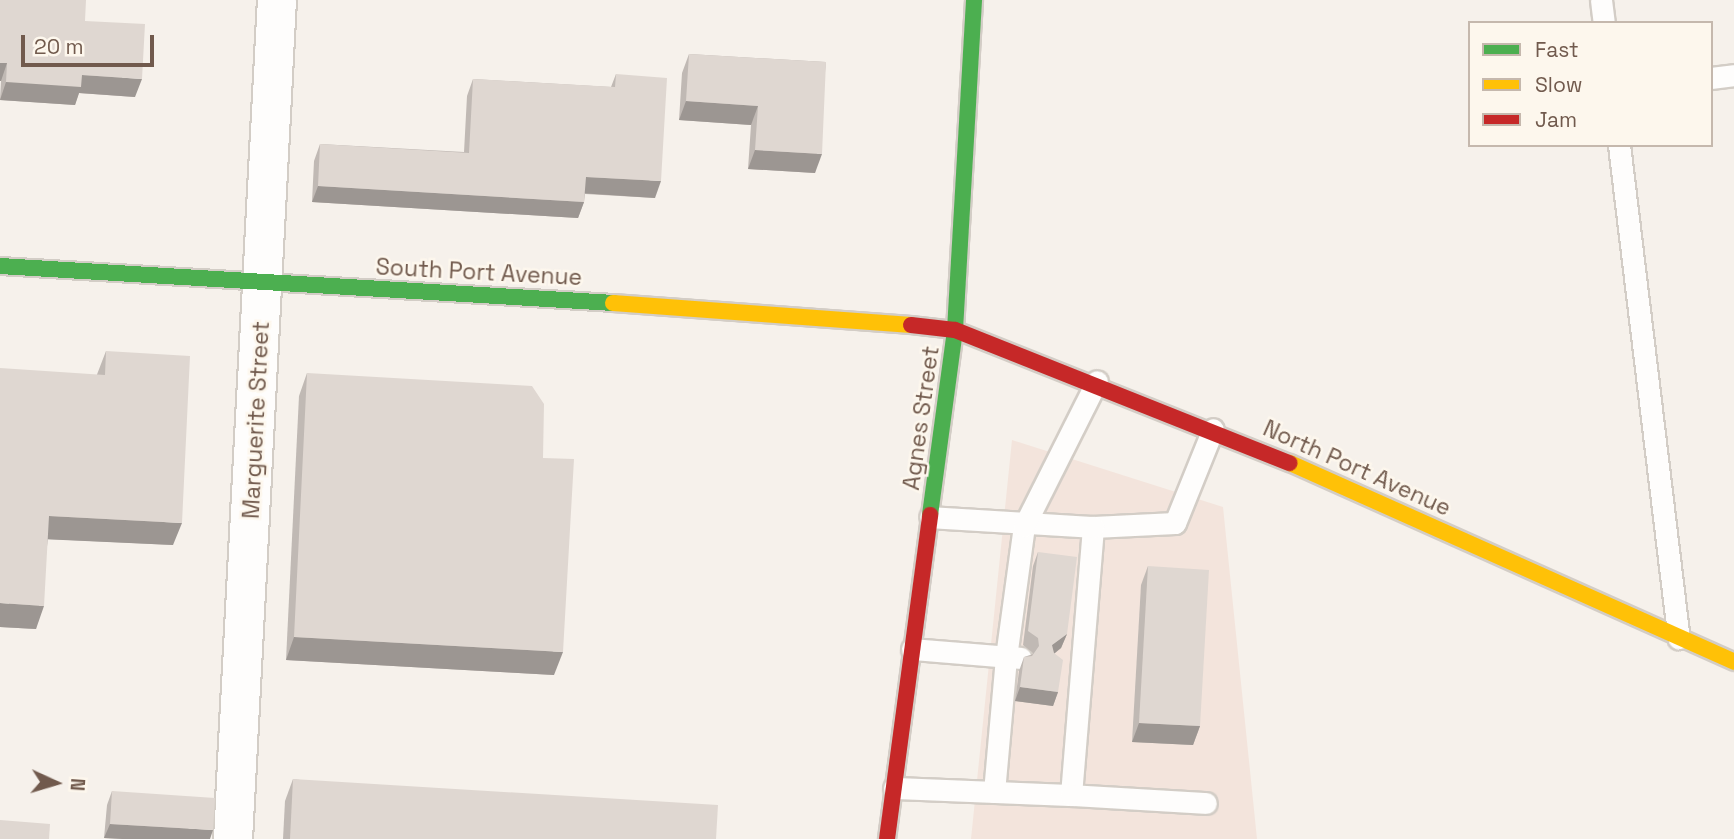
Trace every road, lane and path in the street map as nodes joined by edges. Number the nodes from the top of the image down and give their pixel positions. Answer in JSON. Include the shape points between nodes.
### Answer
{"nodes":[{"id":1,"x":277,"y":0,"type":"edge"},
{"id":2,"x":974,"y":0,"type":"edge"},
{"id":3,"x":1601,"y":0,"type":"edge"},
{"id":4,"x":1604,"y":21,"type":"edge"},
{"id":5,"x":1734,"y":75,"type":"edge"},
{"id":6,"x":1713,"y":78,"type":"edge"},
{"id":7,"x":1619,"y":147,"type":"edge"},
{"id":8,"x":0,"y":265,"type":"edge"},
{"id":9,"x":263,"y":282,"type":"junction"},
{"id":10,"x":955,"y":330,"type":"junction"},
{"id":11,"x":1097,"y":382,"type":"junction"},
{"id":12,"x":1213,"y":429,"type":"junction"},
{"id":13,"x":930,"y":517,"type":"junction"},
{"id":14,"x":1024,"y":526,"type":"junction"},
{"id":15,"x":1093,"y":527,"type":"junction"},
{"id":16,"x":1679,"y":638,"type":"junction"},
{"id":17,"x":912,"y":649,"type":"junction"},
{"id":18,"x":1013,"y":658,"type":"junction"},
{"id":19,"x":1060,"y":661,"type":"edge"},
{"id":20,"x":1734,"y":662,"type":"edge"},
{"id":21,"x":1082,"y":663,"type":"junction"},
{"id":22,"x":894,"y":788,"type":"junction"},
{"id":23,"x":994,"y":792,"type":"junction"},
{"id":24,"x":1071,"y":795,"type":"junction"},
{"id":25,"x":1206,"y":803,"type":"dead end"},
{"id":26,"x":233,"y":839,"type":"edge"},
{"id":27,"x":887,"y":839,"type":"edge"}],
"edges":[{"from":1,"to":9,"type":"street","name":"Marguerite Street"},
{"from":2,"to":10,"type":"main road","name":"Agnes Street"},
{"from":3,"to":4,"type":"lane"},
{"from":5,"to":6,"type":"lane"},
{"from":7,"to":16,"type":"lane"},
{"from":8,"to":9,"type":"main road","name":"South Port Avenue"},
{"from":9,"to":10,"type":"main road","name":"South Port Avenue","via":[[822,315]]},
{"from":9,"to":26,"type":"street","name":"Marguerite Street"},
{"from":10,"to":11,"type":"main road","name":"North Port Avenue"},
{"from":10,"to":13,"type":"main road","name":"Agnes Street"},
{"from":11,"to":12,"type":"main road","name":"North Port Avenue"},
{"from":11,"to":14,"type":"lane"},
{"from":12,"to":15,"type":"lane","via":[[1175,523]]},
{"from":12,"to":16,"type":"main road","name":"North Port Avenue"},
{"from":13,"to":14,"type":"lane"},
{"from":13,"to":17,"type":"main road","name":"Agnes Street"},
{"from":14,"to":15,"type":"lane"},
{"from":14,"to":18,"type":"lane"},
{"from":15,"to":21,"type":"lane","via":[[1075,623]]},
{"from":16,"to":20,"type":"main road","name":"North Port Avenue"},
{"from":17,"to":18,"type":"lane"},
{"from":17,"to":22,"type":"main road","name":"Agnes Street"},
{"from":18,"to":23,"type":"lane"},
{"from":19,"to":21,"type":"lane"},
{"from":21,"to":24,"type":"lane"},
{"from":22,"to":23,"type":"lane"},
{"from":22,"to":27,"type":"main road","name":"Agnes Street"},
{"from":23,"to":24,"type":"lane"},
{"from":24,"to":25,"type":"lane"}]}
